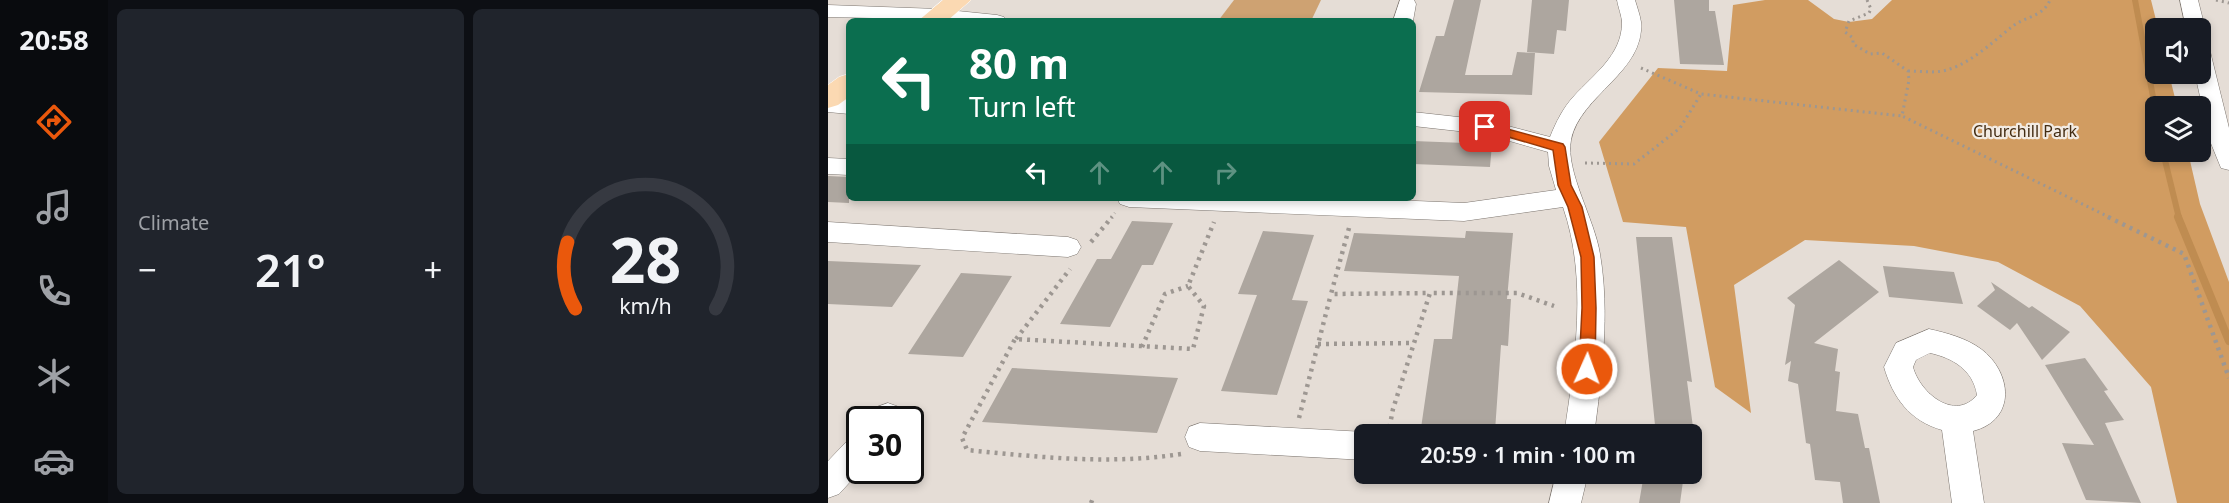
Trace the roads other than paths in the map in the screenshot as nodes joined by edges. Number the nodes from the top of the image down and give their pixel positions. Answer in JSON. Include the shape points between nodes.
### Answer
{"nodes":[{"id":1,"x":959,"y":0,"type":"edge"},
{"id":2,"x":1626,"y":0,"type":"edge"},
{"id":3,"x":2189,"y":0,"type":"edge"},
{"id":4,"x":828,"y":11,"type":"edge"},
{"id":5,"x":934,"y":18,"type":"edge"},
{"id":6,"x":2193,"y":18,"type":"edge"},
{"id":7,"x":846,"y":84,"type":"edge"},
{"id":8,"x":2208,"y":84,"type":"edge"},
{"id":9,"x":828,"y":99,"type":"edge"},
{"id":10,"x":828,"y":105,"type":"edge"},
{"id":11,"x":846,"y":107,"type":"edge"},
{"id":12,"x":1416,"y":118,"type":"edge"},
{"id":13,"x":1559,"y":147,"type":"junction"},
{"id":14,"x":2229,"y":162,"type":"edge"},
{"id":15,"x":828,"y":166,"type":"edge"},
{"id":16,"x":846,"y":167,"type":"edge"},
{"id":17,"x":1570,"y":197,"type":"junction"},
{"id":18,"x":1199,"y":201,"type":"edge"},
{"id":19,"x":828,"y":231,"type":"edge"},
{"id":20,"x":1068,"y":247,"type":"dead end"},
{"id":21,"x":1956,"y":420,"type":"dead end"},
{"id":22,"x":1581,"y":424,"type":"edge"},
{"id":23,"x":1200,"y":437,"type":"road end"},
{"id":24,"x":1354,"y":445,"type":"edge"},
{"id":25,"x":846,"y":463,"type":"edge"},
{"id":26,"x":828,"y":483,"type":"edge"},
{"id":27,"x":1570,"y":484,"type":"edge"},
{"id":28,"x":1566,"y":503,"type":"edge"},
{"id":29,"x":1968,"y":503,"type":"edge"}],
"edges":[{"from":1,"to":5,"type":"main road"},
{"from":2,"to":13,"type":"street","via":[[1632,15],[1632,38],[1621,60],[1580,100]]},
{"from":3,"to":6,"type":"street"},
{"from":4,"to":5,"type":"street"},
{"from":7,"to":9,"type":"main road"},
{"from":8,"to":14,"type":"street"},
{"from":10,"to":11,"type":"street"},
{"from":12,"to":13,"type":"street","via":[[1485,127]]},
{"from":13,"to":17,"type":"street","via":[[1564,185]]},
{"from":15,"to":16,"type":"street"},
{"from":17,"to":18,"type":"street","via":[[1464,212]]},
{"from":17,"to":22,"type":"street","via":[[1584,234],[1588,268],[1586,389]]},
{"from":19,"to":20,"type":"street"},
{"from":21,"to":29,"type":"street"},
{"from":23,"to":24,"type":"street"},
{"from":25,"to":26,"type":"street"},
{"from":27,"to":28,"type":"street"}]}
